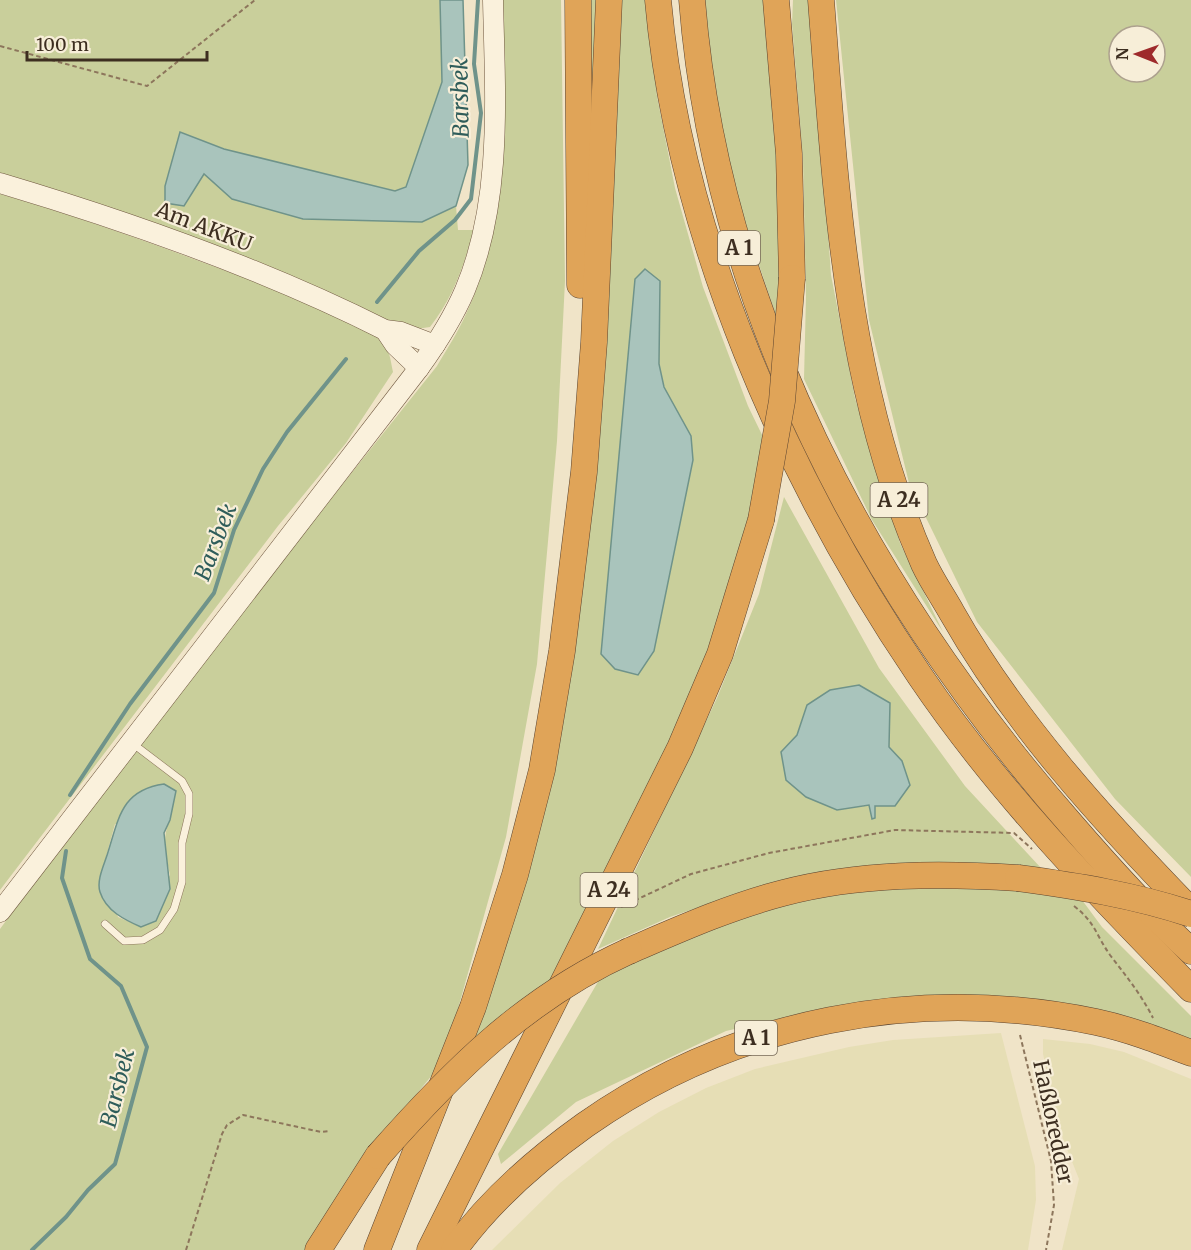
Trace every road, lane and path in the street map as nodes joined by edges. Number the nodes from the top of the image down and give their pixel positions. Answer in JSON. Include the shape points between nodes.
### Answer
{"nodes":[{"id":1,"x":255,"y":0,"type":"edge"},
{"id":2,"x":493,"y":0,"type":"edge"},
{"id":3,"x":578,"y":0,"type":"edge"},
{"id":4,"x":609,"y":0,"type":"edge"},
{"id":5,"x":658,"y":0,"type":"edge"},
{"id":6,"x":668,"y":0,"type":"edge"},
{"id":7,"x":692,"y":0,"type":"edge"},
{"id":8,"x":776,"y":0,"type":"edge"},
{"id":9,"x":821,"y":0,"type":"edge"},
{"id":10,"x":0,"y":46,"type":"edge"},
{"id":11,"x":688,"y":165,"type":"junction"},
{"id":12,"x":0,"y":183,"type":"edge"},
{"id":13,"x":385,"y":330,"type":"junction"},
{"id":14,"x":435,"y":345,"type":"junction"},
{"id":15,"x":419,"y":368,"type":"junction"},
{"id":16,"x":574,"y":535,"type":"junction"},
{"id":17,"x":130,"y":741,"type":"junction"},
{"id":18,"x":0,"y":912,"type":"edge"},
{"id":19,"x":1191,"y":913,"type":"edge"},
{"id":20,"x":105,"y":924,"type":"dead end"},
{"id":21,"x":1191,"y":951,"type":"edge"},
{"id":22,"x":1191,"y":989,"type":"edge"},
{"id":23,"x":1020,"y":1035,"type":"dead end"},
{"id":24,"x":1191,"y":1053,"type":"edge"},
{"id":25,"x":329,"y":1131,"type":"dead end"},
{"id":26,"x":186,"y":1250,"type":"edge"},
{"id":27,"x":318,"y":1250,"type":"edge"},
{"id":28,"x":377,"y":1250,"type":"edge"},
{"id":29,"x":430,"y":1250,"type":"edge"},
{"id":30,"x":454,"y":1250,"type":"edge"},
{"id":31,"x":1046,"y":1250,"type":"edge"}],
"edges":[{"from":1,"to":10,"type":"path","via":[[147,86]]},
{"from":2,"to":14,"type":"main road","via":[[494,134],[486,213],[466,288]]},
{"from":3,"to":16,"type":"highway","via":[[580,341]]},
{"from":4,"to":16,"type":"highway","via":[[594,342],[584,472]]},
{"from":5,"to":11,"type":"highway","number":"A 1","via":[[672,105]]},
{"from":6,"to":11,"type":"highway","number":"A 1"},
{"from":7,"to":21,"type":"highway","number":"A 1","via":[[701,90],[726,206],[777,359],[836,482],[900,595],[990,726],[1108,867]]},
{"from":8,"to":29,"type":"highway","number":"A 24","bridge":true,"via":[[789,154],[792,278],[782,401],[761,519],[720,654],[680,748]]},
{"from":9,"to":19,"type":"highway","number":"A 24","via":[[840,237],[852,320],[867,394],[894,486],[925,566],[968,643],[1009,701],[1131,849]]},
{"from":11,"to":22,"type":"highway","number":"A 1","via":[[700,215],[753,368],[780,432],[856,573],[920,677],[1011,794],[1088,883]]},
{"from":12,"to":13,"type":"main road","name":"Am AKKU","via":[[96,212],[260,274]]},
{"from":13,"to":14,"type":"main road","name":"Am AKKU"},
{"from":13,"to":15,"type":"main road","name":"Am AKKU"},
{"from":14,"to":15,"type":"main road"},
{"from":15,"to":17,"type":"main road"},
{"from":16,"to":28,"type":"highway","via":[[542,770],[515,875],[473,1007]]},
{"from":17,"to":18,"type":"main road"},
{"from":17,"to":20,"type":"lane","via":[[182,781],[189,794],[182,843],[182,882],[174,909],[160,930],[143,940],[124,941]]},
{"from":19,"to":27,"type":"highway","number":"A 24","bridge":true,"via":[[1097,889],[1018,878],[936,874],[865,879],[784,893],[710,916],[585,971],[496,1034],[428,1099],[378,1156]]},
{"from":23,"to":31,"type":"path","name":"Haßloredder","via":[[1050,1161],[1054,1205]]},
{"from":24,"to":30,"type":"highway","number":"A 1","via":[[1097,1022],[982,1007],[926,1007],[862,1014],[793,1028],[684,1066],[600,1114],[519,1178]]},
{"from":25,"to":26,"type":"path","via":[[243,1115],[234,1119],[222,1134]]}]}
